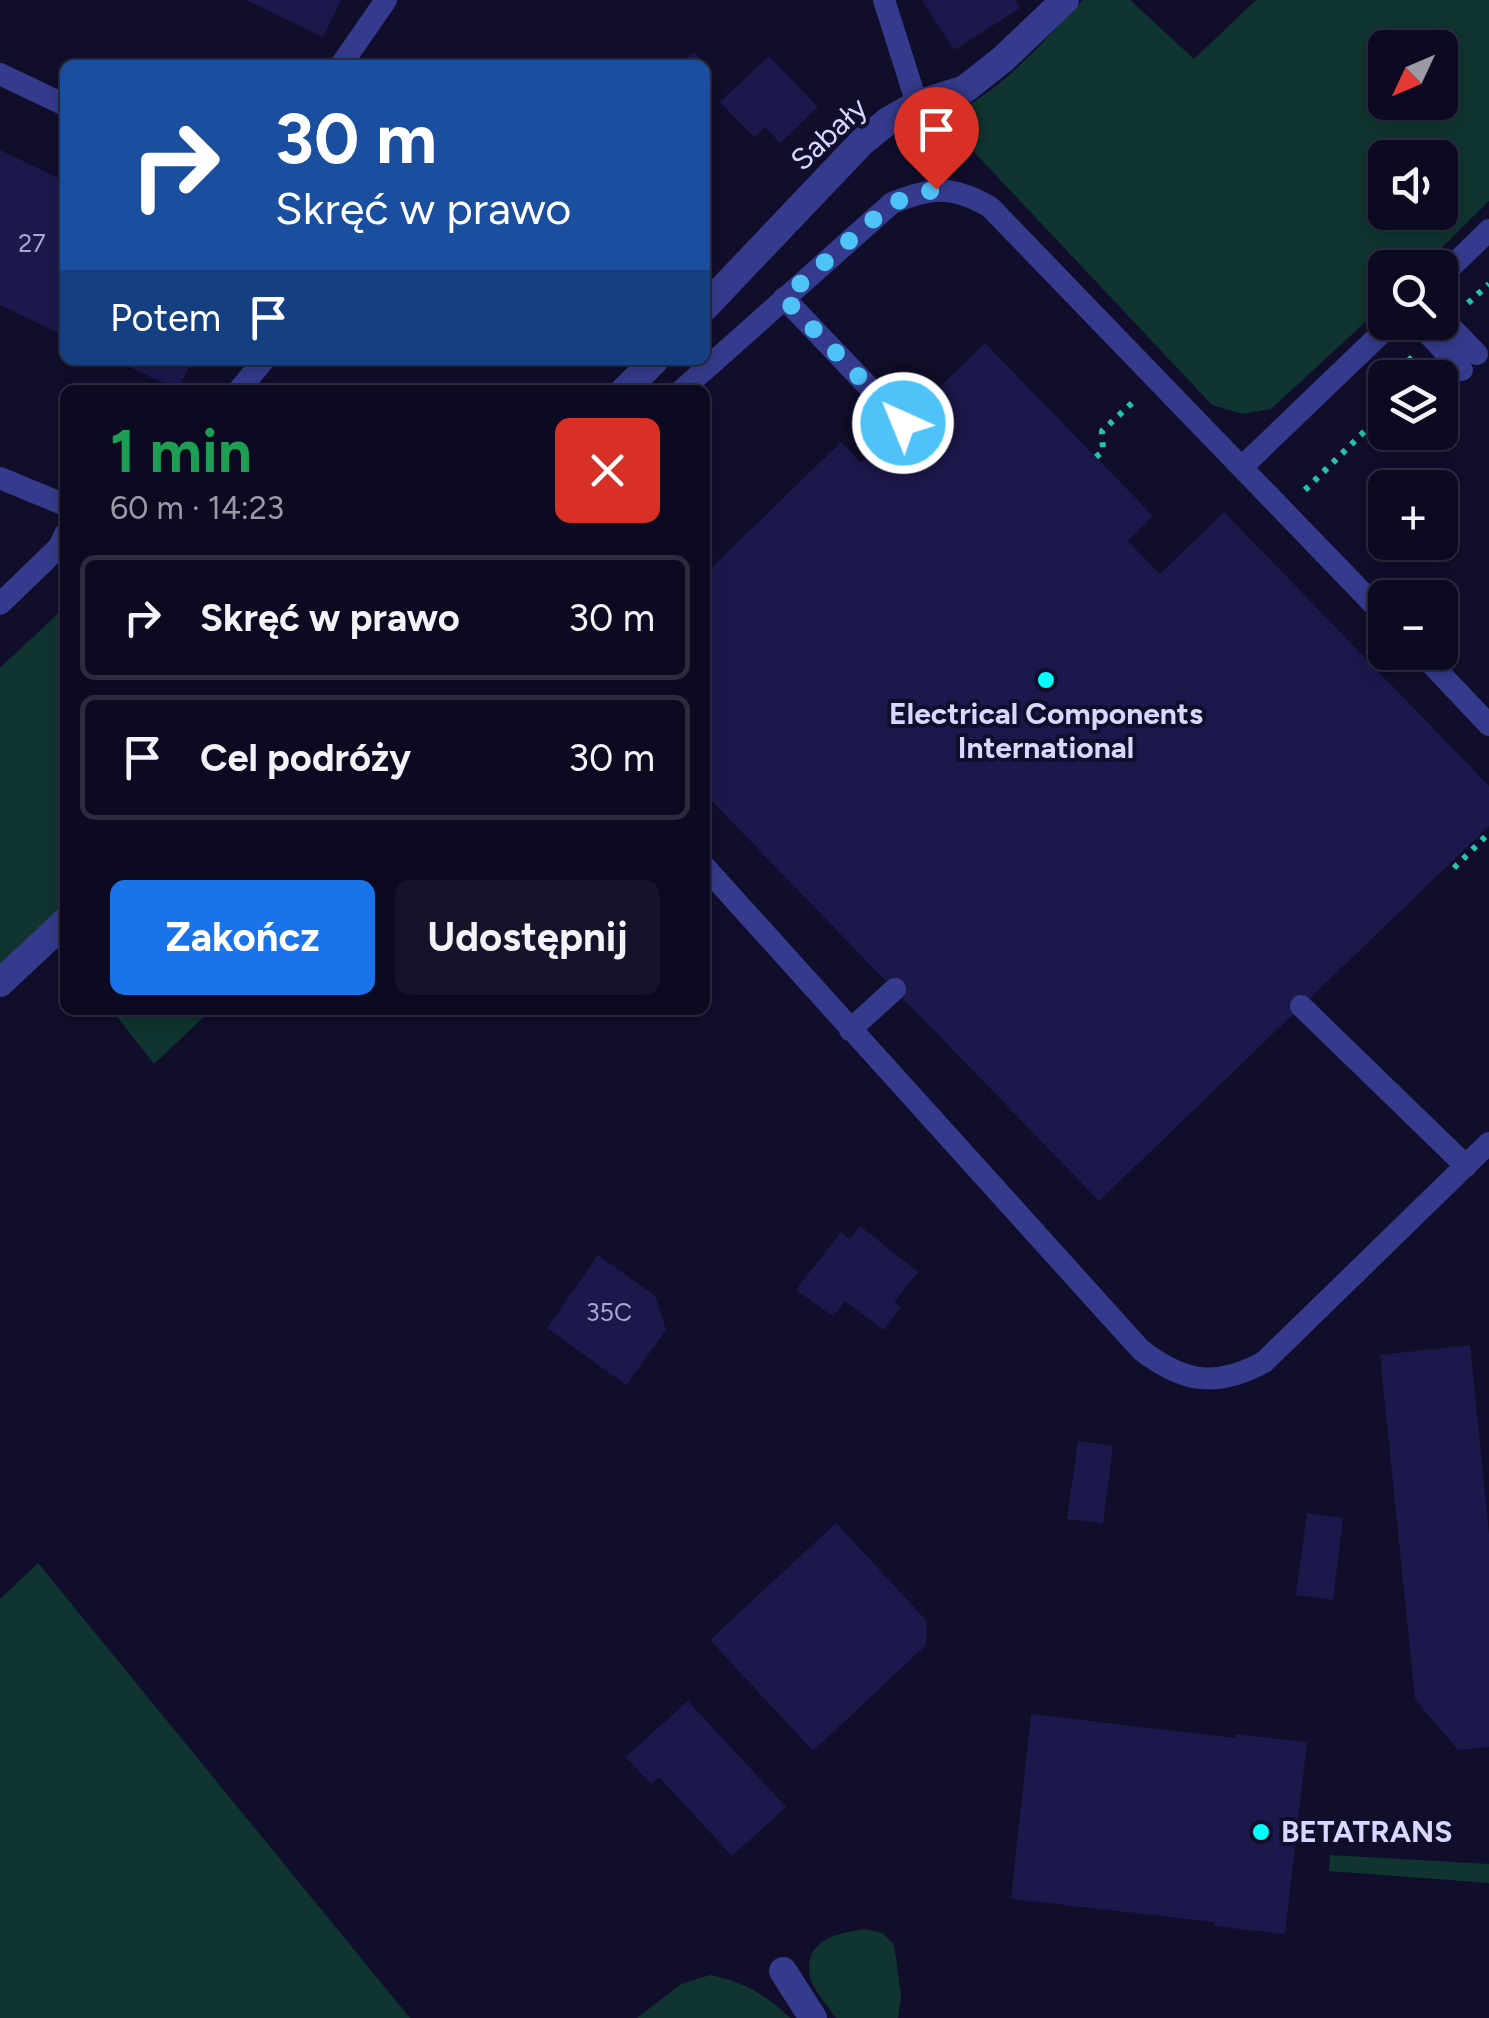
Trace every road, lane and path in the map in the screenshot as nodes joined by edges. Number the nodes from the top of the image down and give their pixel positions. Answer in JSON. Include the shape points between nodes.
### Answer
{"nodes":[{"id":1,"x":386,"y":0,"type":"edge"},
{"id":2,"x":884,"y":0,"type":"edge"},
{"id":3,"x":1065,"y":0,"type":"edge"},
{"id":4,"x":344,"y":60,"type":"edge"},
{"id":5,"x":0,"y":74,"type":"edge"},
{"id":6,"x":60,"y":102,"type":"edge"},
{"id":7,"x":917,"y":104,"type":"junction"},
{"id":8,"x":1489,"y":230,"type":"edge"},
{"id":9,"x":1458,"y":260,"type":"edge"},
{"id":10,"x":784,"y":298,"type":"junction"},
{"id":11,"x":710,"y":302,"type":"edge"},
{"id":12,"x":1374,"y":340,"type":"edge"},
{"id":13,"x":1440,"y":340,"type":"edge"},
{"id":14,"x":1455,"y":340,"type":"edge"},
{"id":15,"x":260,"y":365,"type":"edge"},
{"id":16,"x":650,"y":365,"type":"edge"},
{"id":17,"x":710,"y":365,"type":"edge"},
{"id":18,"x":710,"y":365,"type":"edge"},
{"id":19,"x":243,"y":385,"type":"edge"},
{"id":20,"x":629,"y":385,"type":"edge"},
{"id":21,"x":688,"y":385,"type":"edge"},
{"id":22,"x":903,"y":423,"type":"dead end"},
{"id":23,"x":1368,"y":428,"type":"edge"},
{"id":24,"x":1243,"y":466,"type":"junction"},
{"id":25,"x":0,"y":478,"type":"edge"},
{"id":26,"x":60,"y":503,"type":"edge"},
{"id":27,"x":1284,"y":510,"type":"junction"},
{"id":28,"x":60,"y":545,"type":"edge"},
{"id":29,"x":1368,"y":598,"type":"edge"},
{"id":30,"x":0,"y":604,"type":"edge"},
{"id":31,"x":1437,"y":670,"type":"edge"},
{"id":32,"x":1489,"y":725,"type":"edge"},
{"id":33,"x":1489,"y":833,"type":"edge"},
{"id":34,"x":1454,"y":868,"type":"dead end"},
{"id":35,"x":710,"y":873,"type":"edge"},
{"id":36,"x":60,"y":927,"type":"edge"},
{"id":37,"x":0,"y":983,"type":"edge"},
{"id":38,"x":895,"y":990,"type":"dead end"},
{"id":39,"x":1301,"y":1006,"type":"dead end"},
{"id":40,"x":850,"y":1030,"type":"junction"},
{"id":41,"x":1489,"y":1144,"type":"edge"},
{"id":42,"x":1466,"y":1166,"type":"junction"},
{"id":43,"x":783,"y":1970,"type":"dead end"},
{"id":44,"x":813,"y":2018,"type":"edge"}],
"edges":[{"from":1,"to":4,"type":"lane"},
{"from":2,"to":7,"type":"lane"},
{"from":3,"to":7,"type":"street","name":"Sabały","via":[[984,76]]},
{"from":5,"to":6,"type":"lane"},
{"from":7,"to":11,"type":"street","name":"Sabały","via":[[862,142]]},
{"from":8,"to":9,"type":"lane"},
{"from":10,"to":17,"type":"lane"},
{"from":10,"to":22,"type":"lane"},
{"from":10,"to":24,"type":"lane","via":[[892,203],[936,189],[966,193],[990,207]]},
{"from":12,"to":24,"type":"lane"},
{"from":13,"to":14,"type":"lane","via":[[1469,362]]},
{"from":15,"to":19,"type":"lane"},
{"from":16,"to":20,"type":"street"},
{"from":18,"to":21,"type":"lane"},
{"from":23,"to":27,"type":"path"},
{"from":24,"to":27,"type":"lane"},
{"from":25,"to":26,"type":"lane"},
{"from":27,"to":29,"type":"lane"},
{"from":28,"to":30,"type":"lane"},
{"from":31,"to":32,"type":"lane"},
{"from":33,"to":34,"type":"path"},
{"from":35,"to":40,"type":"lane"},
{"from":36,"to":37,"type":"street"},
{"from":38,"to":40,"type":"lane"},
{"from":39,"to":42,"type":"lane"},
{"from":40,"to":42,"type":"lane","via":[[1141,1350],[1165,1369],[1192,1378],[1220,1380],[1264,1362]]},
{"from":41,"to":42,"type":"lane"},
{"from":43,"to":44,"type":"street"}]}
